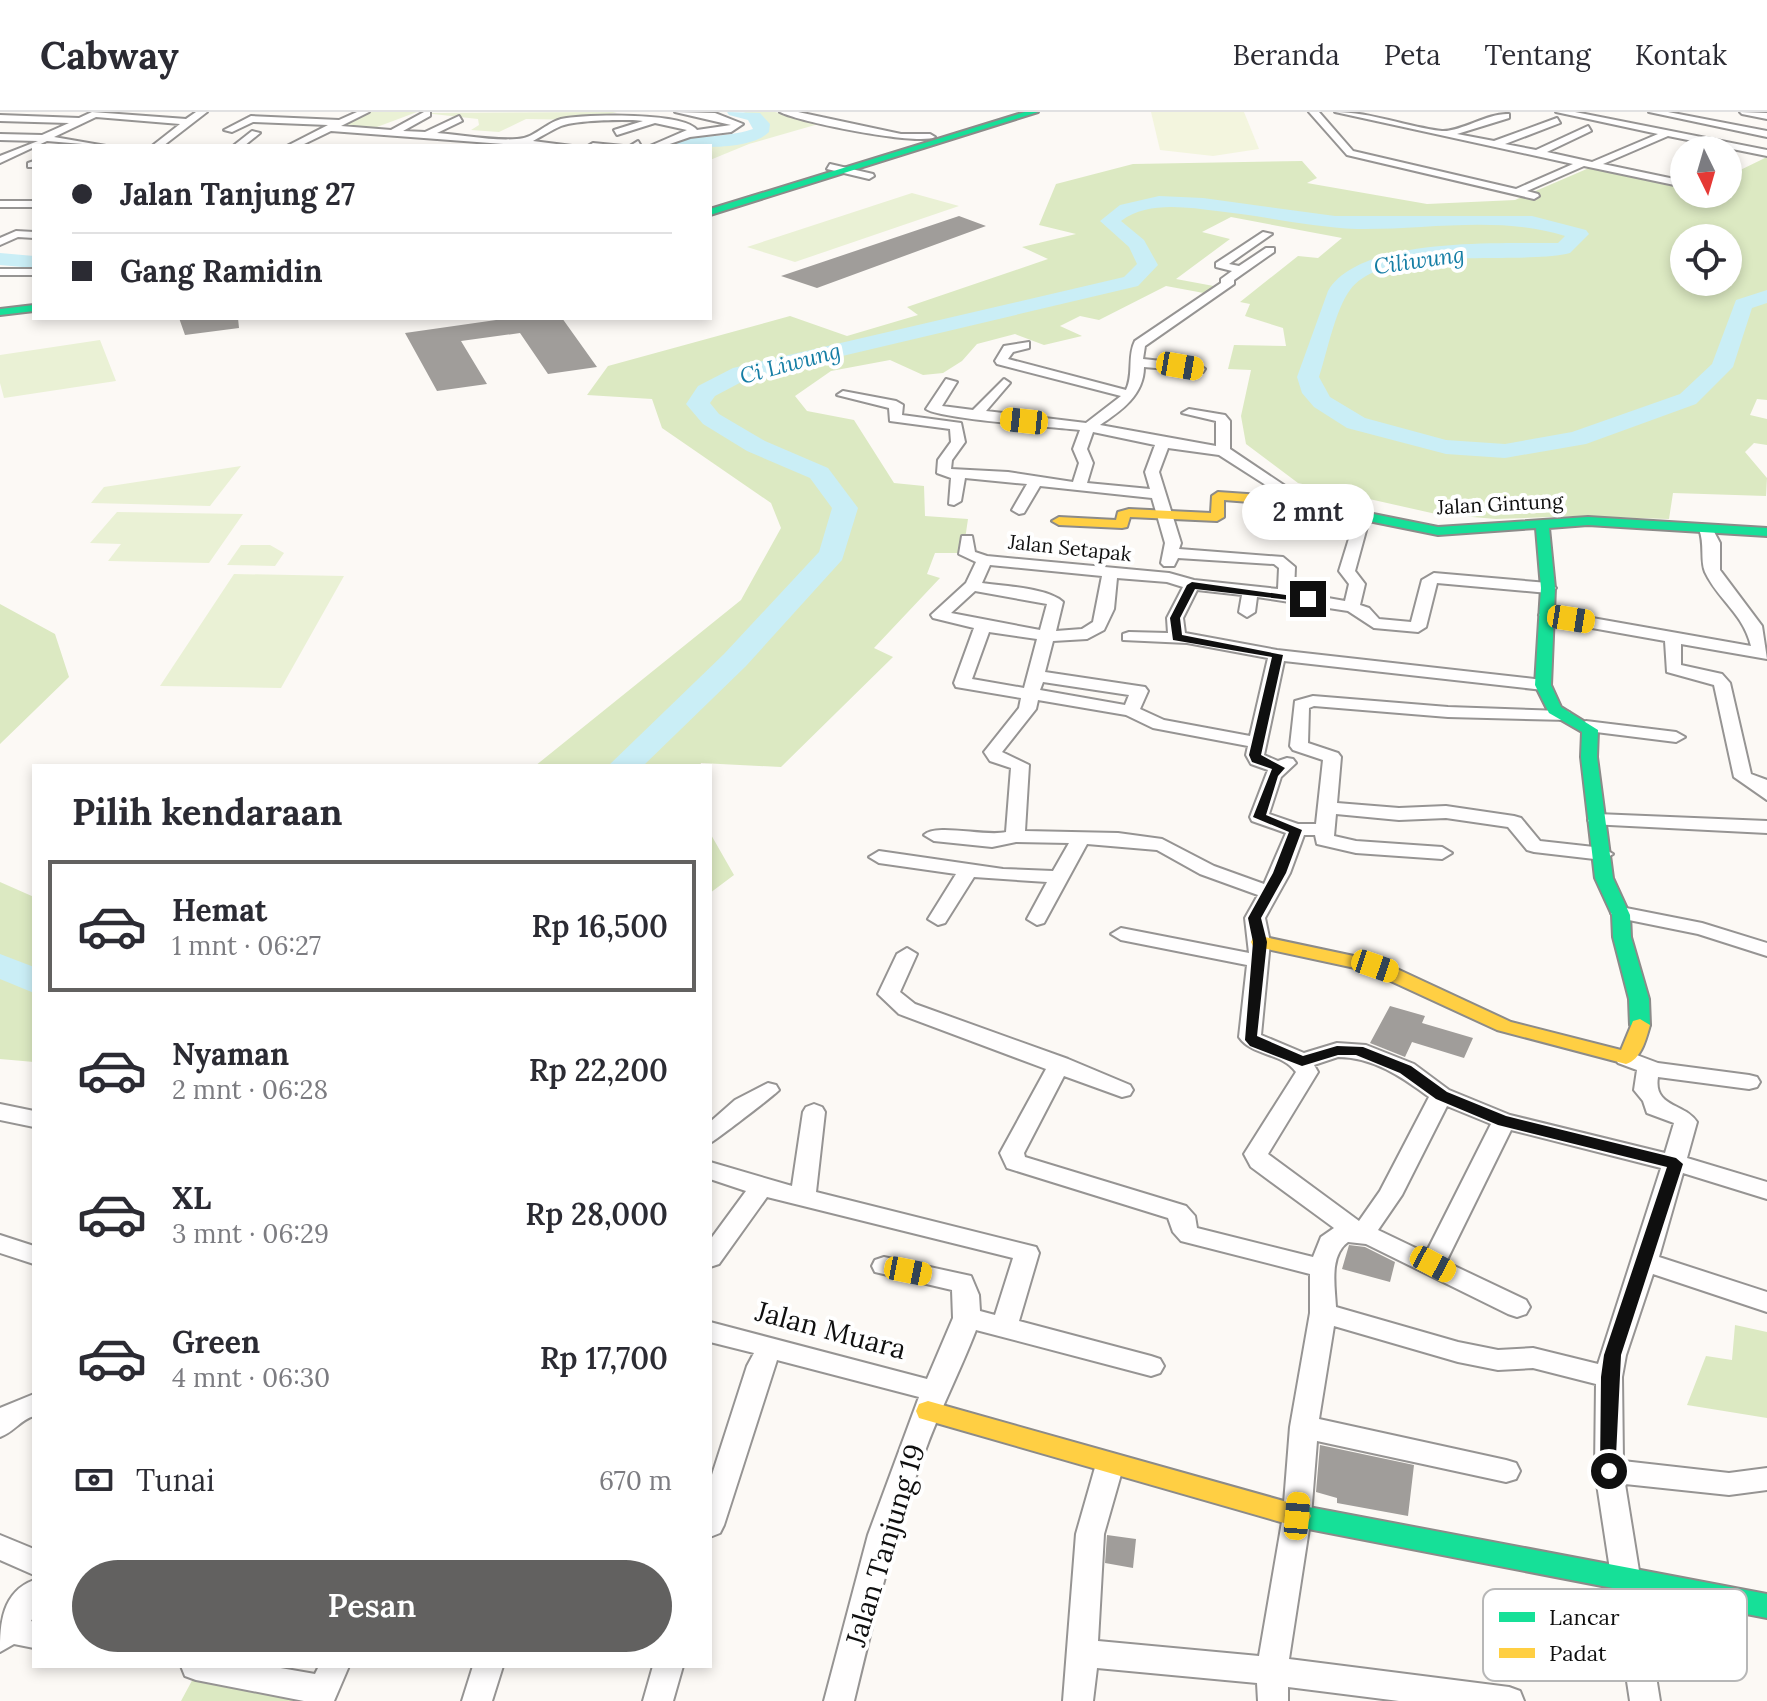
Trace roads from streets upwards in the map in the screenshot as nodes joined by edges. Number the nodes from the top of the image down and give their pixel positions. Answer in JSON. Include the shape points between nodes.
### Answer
{"nodes":[{"id":1,"x":7,"y":112,"type":"edge"},
{"id":2,"x":202,"y":112,"type":"edge"},
{"id":3,"x":292,"y":112,"type":"edge"},
{"id":4,"x":364,"y":112,"type":"edge"},
{"id":5,"x":680,"y":112,"type":"edge"},
{"id":6,"x":785,"y":112,"type":"edge"},
{"id":7,"x":1011,"y":112,"type":"edge"},
{"id":8,"x":1034,"y":112,"type":"edge"},
{"id":9,"x":1314,"y":112,"type":"edge"},
{"id":10,"x":1340,"y":112,"type":"edge"},
{"id":11,"x":1654,"y":112,"type":"edge"},
{"id":12,"x":1745,"y":112,"type":"edge"},
{"id":13,"x":120,"y":114,"type":"edge"},
{"id":14,"x":427,"y":114,"type":"edge"},
{"id":15,"x":1506,"y":116,"type":"dead end"},
{"id":16,"x":1559,"y":116,"type":"edge"},
{"id":17,"x":1767,"y":116,"type":"edge"},
{"id":18,"x":0,"y":118,"type":"edge"},
{"id":19,"x":459,"y":119,"type":"dead end"},
{"id":20,"x":81,"y":120,"type":"junction"},
{"id":21,"x":653,"y":121,"type":"junction"},
{"id":22,"x":186,"y":122,"type":"junction"},
{"id":23,"x":275,"y":122,"type":"junction"},
{"id":24,"x":339,"y":123,"type":"junction"},
{"id":25,"x":71,"y":125,"type":"junction"},
{"id":26,"x":1403,"y":125,"type":"junction"},
{"id":27,"x":1358,"y":126,"type":"dead end"},
{"id":28,"x":1327,"y":127,"type":"junction"},
{"id":29,"x":1343,"y":127,"type":"dead end"},
{"id":30,"x":328,"y":128,"type":"junction"},
{"id":31,"x":1588,"y":129,"type":"dead end"},
{"id":32,"x":392,"y":133,"type":"junction"},
{"id":33,"x":1668,"y":133,"type":"junction"},
{"id":34,"x":688,"y":134,"type":"junction"},
{"id":35,"x":1447,"y":134,"type":"junction"},
{"id":36,"x":1767,"y":134,"type":"edge"},
{"id":37,"x":426,"y":136,"type":"junction"},
{"id":38,"x":1680,"y":136,"type":"edge"},
{"id":39,"x":0,"y":137,"type":"edge"},
{"id":40,"x":236,"y":139,"type":"edge"},
{"id":41,"x":45,"y":140,"type":"junction"},
{"id":42,"x":902,"y":140,"type":"junction"},
{"id":43,"x":36,"y":144,"type":"edge"},
{"id":44,"x":74,"y":144,"type":"edge"},
{"id":45,"x":82,"y":144,"type":"edge"},
{"id":46,"x":159,"y":144,"type":"edge"},
{"id":47,"x":300,"y":144,"type":"edge"},
{"id":48,"x":520,"y":144,"type":"edge"},
{"id":49,"x":635,"y":144,"type":"edge"},
{"id":50,"x":662,"y":144,"type":"edge"},
{"id":51,"x":1496,"y":144,"type":"junction"},
{"id":52,"x":32,"y":146,"type":"edge"},
{"id":53,"x":1742,"y":150,"type":"edge"},
{"id":54,"x":1538,"y":153,"type":"junction"},
{"id":55,"x":1767,"y":153,"type":"edge"},
{"id":56,"x":0,"y":160,"type":"edge"},
{"id":57,"x":1588,"y":164,"type":"junction"},
{"id":58,"x":842,"y":169,"type":"junction"},
{"id":59,"x":1670,"y":174,"type":"edge"},
{"id":60,"x":1524,"y":179,"type":"dead end"},
{"id":61,"x":1659,"y":179,"type":"junction"},
{"id":62,"x":1670,"y":181,"type":"edge"},
{"id":63,"x":1539,"y":182,"type":"junction"},
{"id":64,"x":1519,"y":191,"type":"junction"},
{"id":65,"x":1534,"y":196,"type":"dead end"},
{"id":66,"x":712,"y":202,"type":"edge"},
{"id":67,"x":0,"y":204,"type":"edge"},
{"id":68,"x":32,"y":204,"type":"edge"},
{"id":69,"x":712,"y":211,"type":"edge"},
{"id":70,"x":32,"y":226,"type":"edge"},
{"id":71,"x":8,"y":232,"type":"edge"},
{"id":72,"x":1267,"y":234,"type":"dead end"},
{"id":73,"x":32,"y":235,"type":"edge"},
{"id":74,"x":0,"y":242,"type":"edge"},
{"id":75,"x":1270,"y":250,"type":"dead end"},
{"id":76,"x":1241,"y":270,"type":"junction"},
{"id":77,"x":0,"y":272,"type":"edge"},
{"id":78,"x":32,"y":272,"type":"edge"},
{"id":79,"x":32,"y":298,"type":"edge"},
{"id":80,"x":0,"y":302,"type":"edge"},
{"id":81,"x":32,"y":308,"type":"edge"},
{"id":82,"x":0,"y":312,"type":"edge"},
{"id":83,"x":1025,"y":345,"type":"dead end"},
{"id":84,"x":1137,"y":362,"type":"junction"},
{"id":85,"x":1199,"y":369,"type":"dead end"},
{"id":86,"x":951,"y":382,"type":"dead end"},
{"id":87,"x":1004,"y":383,"type":"dead end"},
{"id":88,"x":1128,"y":394,"type":"junction"},
{"id":89,"x":843,"y":395,"type":"dead end"},
{"id":90,"x":1189,"y":413,"type":"dead end"},
{"id":91,"x":975,"y":415,"type":"junction"},
{"id":92,"x":1088,"y":427,"type":"junction"},
{"id":93,"x":1163,"y":443,"type":"junction"},
{"id":94,"x":1223,"y":451,"type":"junction"},
{"id":95,"x":958,"y":476,"type":"junction"},
{"id":96,"x":1036,"y":481,"type":"junction"},
{"id":97,"x":1079,"y":487,"type":"junction"},
{"id":98,"x":1156,"y":494,"type":"junction"},
{"id":99,"x":954,"y":501,"type":"dead end"},
{"id":100,"x":1261,"y":502,"type":"junction"},
{"id":101,"x":1302,"y":502,"type":"junction"},
{"id":102,"x":1019,"y":510,"type":"dead end"},
{"id":103,"x":1163,"y":513,"type":"junction"},
{"id":104,"x":1363,"y":516,"type":"junction"},
{"id":105,"x":1059,"y":521,"type":"dead end"},
{"id":106,"x":1281,"y":524,"type":"dead end"},
{"id":107,"x":1542,"y":524,"type":"junction"},
{"id":108,"x":1705,"y":528,"type":"junction"},
{"id":109,"x":1767,"y":532,"type":"edge"},
{"id":110,"x":967,"y":546,"type":"dead end"},
{"id":111,"x":1171,"y":553,"type":"junction"},
{"id":112,"x":985,"y":560,"type":"junction"},
{"id":113,"x":1110,"y":573,"type":"junction"},
{"id":114,"x":1169,"y":578,"type":"junction"},
{"id":115,"x":973,"y":585,"type":"junction"},
{"id":116,"x":1192,"y":585,"type":"junction"},
{"id":117,"x":1548,"y":588,"type":"junction"},
{"id":118,"x":1250,"y":591,"type":"junction"},
{"id":119,"x":1286,"y":595,"type":"junction"},
{"id":120,"x":1352,"y":607,"type":"junction"},
{"id":121,"x":1247,"y":612,"type":"dead end"},
{"id":122,"x":1547,"y":615,"type":"junction"},
{"id":123,"x":983,"y":627,"type":"junction"},
{"id":124,"x":1047,"y":634,"type":"junction"},
{"id":125,"x":1673,"y":635,"type":"junction"},
{"id":126,"x":1129,"y":637,"type":"dead end"},
{"id":127,"x":1177,"y":637,"type":"junction"},
{"id":128,"x":1764,"y":653,"type":"edge"},
{"id":129,"x":1277,"y":655,"type":"junction"},
{"id":130,"x":1036,"y":676,"type":"junction"},
{"id":131,"x":1543,"y":685,"type":"junction"},
{"id":132,"x":1031,"y":696,"type":"junction"},
{"id":133,"x":1131,"y":711,"type":"junction"},
{"id":134,"x":1563,"y":716,"type":"junction"},
{"id":135,"x":1586,"y":726,"type":"junction"},
{"id":136,"x":1676,"y":737,"type":"dead end"},
{"id":137,"x":1258,"y":743,"type":"junction"},
{"id":138,"x":1308,"y":750,"type":"junction"},
{"id":139,"x":1279,"y":768,"type":"junction"},
{"id":140,"x":1767,"y":794,"type":"edge"},
{"id":141,"x":1325,"y":808,"type":"junction"},
{"id":142,"x":1597,"y":820,"type":"junction"},
{"id":143,"x":1767,"y":827,"type":"edge"},
{"id":144,"x":1323,"y":829,"type":"junction"},
{"id":145,"x":1296,"y":830,"type":"junction"},
{"id":146,"x":934,"y":835,"type":"dead end"},
{"id":147,"x":1016,"y":836,"type":"junction"},
{"id":148,"x":1080,"y":840,"type":"junction"},
{"id":149,"x":1442,"y":853,"type":"dead end"},
{"id":150,"x":1603,"y":854,"type":"junction"},
{"id":151,"x":879,"y":857,"type":"dead end"},
{"id":152,"x":968,"y":870,"type":"junction"},
{"id":153,"x":1061,"y":877,"type":"junction"},
{"id":154,"x":1268,"y":892,"type":"junction"},
{"id":155,"x":1621,"y":913,"type":"junction"},
{"id":156,"x":938,"y":919,"type":"dead end"},
{"id":157,"x":1037,"y":919,"type":"dead end"},
{"id":158,"x":1121,"y":934,"type":"dead end"},
{"id":159,"x":1767,"y":950,"type":"edge"},
{"id":160,"x":1259,"y":952,"type":"junction"},
{"id":161,"x":907,"y":954,"type":"dead end"},
{"id":162,"x":1626,"y":1058,"type":"junction"},
{"id":163,"x":1302,"y":1061,"type":"junction"},
{"id":164,"x":1060,"y":1064,"type":"junction"},
{"id":165,"x":1649,"y":1069,"type":"junction"},
{"id":166,"x":1749,"y":1082,"type":"dead end"},
{"id":167,"x":768,"y":1090,"type":"dead end"},
{"id":168,"x":1122,"y":1090,"type":"dead end"},
{"id":169,"x":1441,"y":1095,"type":"junction"},
{"id":170,"x":0,"y":1112,"type":"edge"},
{"id":171,"x":814,"y":1112,"type":"dead end"},
{"id":172,"x":32,"y":1119,"type":"edge"},
{"id":173,"x":1504,"y":1121,"type":"junction"},
{"id":174,"x":712,"y":1133,"type":"edge"},
{"id":175,"x":1676,"y":1164,"type":"junction"},
{"id":176,"x":712,"y":1171,"type":"edge"},
{"id":177,"x":761,"y":1187,"type":"junction"},
{"id":178,"x":1767,"y":1191,"type":"edge"},
{"id":179,"x":803,"y":1197,"type":"junction"},
{"id":180,"x":1355,"y":1233,"type":"junction"},
{"id":181,"x":0,"y":1244,"type":"edge"},
{"id":182,"x":32,"y":1254,"type":"edge"},
{"id":183,"x":712,"y":1255,"type":"edge"},
{"id":184,"x":1645,"y":1262,"type":"junction"},
{"id":185,"x":1433,"y":1264,"type":"junction"},
{"id":186,"x":884,"y":1266,"type":"dead end"},
{"id":187,"x":1322,"y":1268,"type":"junction"},
{"id":188,"x":1767,"y":1302,"type":"edge"},
{"id":189,"x":1517,"y":1307,"type":"dead end"},
{"id":190,"x":1323,"y":1313,"type":"junction"},
{"id":191,"x":968,"y":1318,"type":"junction"},
{"id":192,"x":1004,"y":1327,"type":"junction"},
{"id":193,"x":712,"y":1333,"type":"edge"},
{"id":194,"x":771,"y":1348,"type":"junction"},
{"id":195,"x":1151,"y":1366,"type":"dead end"},
{"id":196,"x":1609,"y":1377,"type":"junction"},
{"id":197,"x":30,"y":1401,"type":"edge"},
{"id":198,"x":932,"y":1401,"type":"junction"},
{"id":199,"x":0,"y":1426,"type":"edge"},
{"id":200,"x":1304,"y":1427,"type":"junction"},
{"id":201,"x":1110,"y":1464,"type":"junction"},
{"id":202,"x":1506,"y":1471,"type":"dead end"},
{"id":203,"x":1609,"y":1471,"type":"junction"},
{"id":204,"x":1767,"y":1479,"type":"edge"},
{"id":205,"x":1297,"y":1516,"type":"junction"},
{"id":206,"x":712,"y":1519,"type":"edge"},
{"id":207,"x":0,"y":1547,"type":"edge"},
{"id":208,"x":32,"y":1562,"type":"edge"},
{"id":209,"x":1625,"y":1581,"type":"junction"},
{"id":210,"x":1626,"y":1589,"type":"edge"},
{"id":211,"x":1670,"y":1589,"type":"edge"},
{"id":212,"x":32,"y":1597,"type":"edge"},
{"id":213,"x":1747,"y":1602,"type":"edge"},
{"id":214,"x":1767,"y":1606,"type":"edge"},
{"id":215,"x":13,"y":1634,"type":"edge"},
{"id":216,"x":1083,"y":1653,"type":"junction"},
{"id":217,"x":209,"y":1668,"type":"edge"},
{"id":218,"x":487,"y":1668,"type":"edge"},
{"id":219,"x":667,"y":1668,"type":"edge"},
{"id":220,"x":1642,"y":1681,"type":"edge"},
{"id":221,"x":325,"y":1686,"type":"edge"},
{"id":222,"x":1272,"y":1686,"type":"edge"},
{"id":223,"x":477,"y":1701,"type":"edge"},
{"id":224,"x":658,"y":1701,"type":"edge"},
{"id":225,"x":839,"y":1701,"type":"edge"},
{"id":226,"x":1078,"y":1701,"type":"edge"},
{"id":227,"x":1509,"y":1701,"type":"edge"},
{"id":228,"x":1645,"y":1701,"type":"edge"}],
"edges":[{"from":1,"to":18,"type":"street"},
{"from":2,"to":22,"type":"street"},
{"from":3,"to":23,"type":"street"},
{"from":4,"to":24,"type":"street"},
{"from":5,"to":34,"type":"street","via":[[738,124]]},
{"from":6,"to":42,"type":"street"},
{"from":7,"to":42,"type":"street","via":[[930,137]]},
{"from":8,"to":58,"type":"street"},
{"from":9,"to":28,"type":"street"},
{"from":10,"to":26,"type":"street"},
{"from":11,"to":36,"type":"street"},
{"from":12,"to":17,"type":"street"},
{"from":13,"to":20,"type":"street"},
{"from":13,"to":22,"type":"street"},
{"from":14,"to":32,"type":"street"},
{"from":15,"to":35,"type":"street"},
{"from":16,"to":33,"type":"street"},
{"from":16,"to":51,"type":"street"},
{"from":18,"to":20,"type":"street"},
{"from":19,"to":37,"type":"street"},
{"from":20,"to":25,"type":"street"},
{"from":21,"to":34,"type":"street","via":[[684,124],[693,129]]},
{"from":21,"to":48,"type":"street","via":[[617,115],[565,121]]},
{"from":21,"to":49,"type":"street","via":[[617,132]]},
{"from":22,"to":46,"type":"street"},
{"from":23,"to":24,"type":"street"},
{"from":23,"to":40,"type":"street"},
{"from":23,"to":40,"type":"street","via":[[249,120]]},
{"from":24,"to":30,"type":"street"},
{"from":25,"to":41,"type":"street"},
{"from":25,"to":45,"type":"street","via":[[104,129]]},
{"from":26,"to":27,"type":"street"},
{"from":26,"to":35,"type":"street"},
{"from":28,"to":29,"type":"street"},
{"from":28,"to":64,"type":"street","via":[[1350,153]]},
{"from":30,"to":32,"type":"street"},
{"from":30,"to":47,"type":"street"},
{"from":31,"to":54,"type":"street"},
{"from":32,"to":37,"type":"street"},
{"from":33,"to":38,"type":"street"},
{"from":33,"to":57,"type":"street"},
{"from":34,"to":50,"type":"street"},
{"from":35,"to":51,"type":"street"},
{"from":37,"to":48,"type":"street"},
{"from":39,"to":41,"type":"street"},
{"from":41,"to":43,"type":"street"},
{"from":41,"to":44,"type":"street"},
{"from":42,"to":58,"type":"street"},
{"from":51,"to":54,"type":"street"},
{"from":52,"to":56,"type":"street"},
{"from":53,"to":55,"type":"street"},
{"from":54,"to":57,"type":"street"},
{"from":57,"to":61,"type":"street"},
{"from":57,"to":63,"type":"street"},
{"from":58,"to":66,"type":"street"},
{"from":58,"to":69,"type":"street"},
{"from":59,"to":61,"type":"street"},
{"from":60,"to":63,"type":"street"},
{"from":61,"to":62,"type":"street"},
{"from":63,"to":64,"type":"street"},
{"from":64,"to":65,"type":"street"},
{"from":67,"to":68,"type":"street"},
{"from":70,"to":71,"type":"street"},
{"from":71,"to":73,"type":"street"},
{"from":71,"to":74,"type":"street"},
{"from":72,"to":76,"type":"street","via":[[1220,265]]},
{"from":75,"to":76,"type":"street"},
{"from":76,"to":84,"type":"street","via":[[1139,344]]},
{"from":77,"to":78,"type":"street"},
{"from":79,"to":80,"type":"street"},
{"from":81,"to":82,"type":"street"},
{"from":83,"to":88,"type":"street","via":[[1008,349],[1001,361]]},
{"from":84,"to":85,"type":"street"},
{"from":84,"to":88,"type":"street","via":[[1137,381]]},
{"from":86,"to":91,"type":"street","via":[[933,409]]},
{"from":87,"to":91,"type":"street"},
{"from":88,"to":92,"type":"street"},
{"from":89,"to":95,"type":"street","via":[[896,405],[895,418],[957,427],[958,442],[942,472]]},
{"from":90,"to":94,"type":"street","via":[[1223,421]]},
{"from":91,"to":92,"type":"street"},
{"from":92,"to":93,"type":"street"},
{"from":92,"to":97,"type":"street","via":[[1080,449],[1086,463]]},
{"from":93,"to":94,"type":"street"},
{"from":93,"to":98,"type":"street","via":[[1152,472]]},
{"from":94,"to":101,"type":"street"},
{"from":95,"to":96,"type":"street"},
{"from":95,"to":99,"type":"street"},
{"from":96,"to":97,"type":"street"},
{"from":96,"to":102,"type":"street"},
{"from":97,"to":98,"type":"street"},
{"from":98,"to":103,"type":"street"},
{"from":100,"to":101,"type":"street","name":"Jalan Gintung"},
{"from":100,"to":103,"type":"street","name":"Jalan Gintung","via":[[1218,496],[1217,517]]},
{"from":100,"to":106,"type":"street","via":[[1259,519]]},
{"from":101,"to":104,"type":"street","name":"Jalan Gintung"},
{"from":103,"to":105,"type":"street","name":"Jalan Gintung","via":[[1125,514],[1122,524]]},
{"from":103,"to":111,"type":"street"},
{"from":104,"to":107,"type":"street","name":"Jalan Gintung","via":[[1438,531]]},
{"from":104,"to":120,"type":"street","via":[[1347,571],[1357,584]]},
{"from":107,"to":108,"type":"street","name":"Jalan Gintung","via":[[1588,521]]},
{"from":107,"to":117,"type":"street"},
{"from":108,"to":109,"type":"street","name":"Jalan Gintung"},
{"from":108,"to":128,"type":"street","via":[[1712,543],[1712,570],[1754,626]]},
{"from":110,"to":112,"type":"street","name":"Jalan Setapak"},
{"from":111,"to":114,"type":"street"},
{"from":111,"to":119,"type":"street","via":[[1278,560],[1287,567]]},
{"from":112,"to":113,"type":"street","name":"Jalan Setapak"},
{"from":112,"to":115,"type":"street"},
{"from":113,"to":114,"type":"street","name":"Jalan Setapak"},
{"from":113,"to":124,"type":"street","via":[[1098,627],[1087,634]]},
{"from":114,"to":116,"type":"street","name":"Jalan Setapak"},
{"from":115,"to":123,"type":"street","via":[[939,615]]},
{"from":115,"to":124,"type":"street","via":[[1053,599]]},
{"from":116,"to":118,"type":"street","name":"Jalan Setapak"},
{"from":116,"to":127,"type":"street","via":[[1175,618]]},
{"from":117,"to":120,"type":"street","name":"Jalan Setapak","via":[[1434,578],[1418,627],[1374,623]]},
{"from":117,"to":122,"type":"street"},
{"from":118,"to":119,"type":"street","name":"Jalan Setapak"},
{"from":118,"to":121,"type":"street"},
{"from":119,"to":120,"type":"street","name":"Jalan Setapak"},
{"from":122,"to":125,"type":"street"},
{"from":122,"to":131,"type":"street"},
{"from":123,"to":124,"type":"street"},
{"from":123,"to":132,"type":"street","via":[[962,683]]},
{"from":124,"to":130,"type":"street"},
{"from":125,"to":128,"type":"street"},
{"from":125,"to":140,"type":"street","via":[[1674,669],[1722,683],[1743,777],[1762,785]]},
{"from":126,"to":127,"type":"street"},
{"from":127,"to":129,"type":"street"},
{"from":129,"to":131,"type":"street"},
{"from":129,"to":137,"type":"street"},
{"from":130,"to":132,"type":"street"},
{"from":130,"to":133,"type":"street","via":[[1139,691]]},
{"from":131,"to":134,"type":"street"},
{"from":132,"to":133,"type":"street"},
{"from":132,"to":147,"type":"street","via":[[1024,715],[993,752],[1020,765]]},
{"from":133,"to":137,"type":"street","via":[[1159,724]]},
{"from":134,"to":135,"type":"street"},
{"from":134,"to":138,"type":"street","via":[[1306,701],[1301,705],[1298,744]]},
{"from":135,"to":136,"type":"street"},
{"from":135,"to":142,"type":"street"},
{"from":137,"to":139,"type":"street","via":[[1257,760]]},
{"from":138,"to":139,"type":"street"},
{"from":138,"to":141,"type":"street","via":[[1332,757]]},
{"from":139,"to":145,"type":"street","via":[[1259,818]]},
{"from":141,"to":144,"type":"street"},
{"from":141,"to":150,"type":"street","via":[[1399,814],[1513,813],[1534,846]]},
{"from":142,"to":143,"type":"street"},
{"from":142,"to":150,"type":"street"},
{"from":144,"to":145,"type":"street"},
{"from":144,"to":149,"type":"street","via":[[1323,839],[1331,843]]},
{"from":145,"to":154,"type":"street"},
{"from":146,"to":147,"type":"street","via":[[992,841]]},
{"from":147,"to":148,"type":"street"},
{"from":148,"to":153,"type":"street"},
{"from":148,"to":154,"type":"street","via":[[1162,845],[1207,870]]},
{"from":150,"to":155,"type":"street","via":[[1604,878]]},
{"from":151,"to":152,"type":"street"},
{"from":152,"to":153,"type":"street"},
{"from":152,"to":156,"type":"street"},
{"from":153,"to":157,"type":"street"},
{"from":154,"to":160,"type":"street","via":[[1255,918]]},
{"from":155,"to":159,"type":"street","via":[[1702,929]]},
{"from":155,"to":162,"type":"street","via":[[1621,934],[1643,1020]]},
{"from":158,"to":160,"type":"street"},
{"from":160,"to":162,"type":"street","via":[[1375,966],[1504,1026]]},
{"from":160,"to":163,"type":"street","via":[[1250,1037]]},
{"from":161,"to":164,"type":"street","via":[[889,994],[907,1009]]},
{"from":162,"to":165,"type":"street","via":[[1646,1063]]},
{"from":163,"to":169,"type":"street","via":[[1337,1050],[1358,1050],[1406,1069]]},
{"from":163,"to":180,"type":"street","via":[[1306,1076],[1256,1154]]},
{"from":164,"to":168,"type":"street"},
{"from":164,"to":187,"type":"street","via":[[1012,1153],[1015,1162],[1177,1212],[1190,1235]]},
{"from":165,"to":166,"type":"street"},
{"from":165,"to":175,"type":"street","via":[[1645,1090],[1655,1108],[1686,1122]]},
{"from":167,"to":174,"type":"street"},
{"from":169,"to":173,"type":"street"},
{"from":169,"to":180,"type":"street","via":[[1390,1195]]},
{"from":170,"to":172,"type":"street"},
{"from":171,"to":179,"type":"street"},
{"from":173,"to":175,"type":"street"},
{"from":173,"to":185,"type":"street"},
{"from":175,"to":178,"type":"street"},
{"from":175,"to":184,"type":"street"},
{"from":176,"to":177,"type":"street"},
{"from":177,"to":179,"type":"street"},
{"from":177,"to":183,"type":"street"},
{"from":179,"to":192,"type":"street","via":[[1027,1253]]},
{"from":180,"to":185,"type":"street"},
{"from":180,"to":187,"type":"street","via":[[1330,1243]]},
{"from":181,"to":182,"type":"street"},
{"from":184,"to":188,"type":"street"},
{"from":184,"to":196,"type":"street"},
{"from":185,"to":189,"type":"street"},
{"from":186,"to":191,"type":"street","via":[[962,1283]]},
{"from":187,"to":190,"type":"street"},
{"from":190,"to":196,"type":"street","via":[[1468,1354],[1498,1360],[1533,1358]]},
{"from":190,"to":200,"type":"street"},
{"from":191,"to":192,"type":"street"},
{"from":191,"to":198,"type":"street","name":"Jalan Tanjung 19"},
{"from":192,"to":195,"type":"street"},
{"from":193,"to":194,"type":"street","name":"Jalan Muara"},
{"from":194,"to":198,"type":"street","name":"Jalan Muara"},
{"from":194,"to":206,"type":"street","via":[[760,1366]]},
{"from":196,"to":203,"type":"street"},
{"from":197,"to":199,"type":"street"},
{"from":198,"to":201,"type":"street"},
{"from":198,"to":225,"type":"street","name":"Jalan Tanjung 19","via":[[883,1530]]},
{"from":200,"to":202,"type":"street"},
{"from":200,"to":205,"type":"street"},
{"from":201,"to":205,"type":"street"},
{"from":201,"to":216,"type":"street","via":[[1090,1534]]},
{"from":203,"to":204,"type":"street","via":[[1729,1484]]},
{"from":203,"to":209,"type":"street"},
{"from":205,"to":209,"type":"street"},
{"from":205,"to":222,"type":"street"},
{"from":207,"to":208,"type":"street"},
{"from":209,"to":210,"type":"street"},
{"from":209,"to":211,"type":"street"},
{"from":212,"to":215,"type":"street"},
{"from":213,"to":214,"type":"street"},
{"from":216,"to":222,"type":"street"},
{"from":216,"to":226,"type":"street"},
{"from":217,"to":221,"type":"street"},
{"from":218,"to":223,"type":"street"},
{"from":219,"to":224,"type":"street"},
{"from":220,"to":228,"type":"street"},
{"from":222,"to":227,"type":"street"}]}
